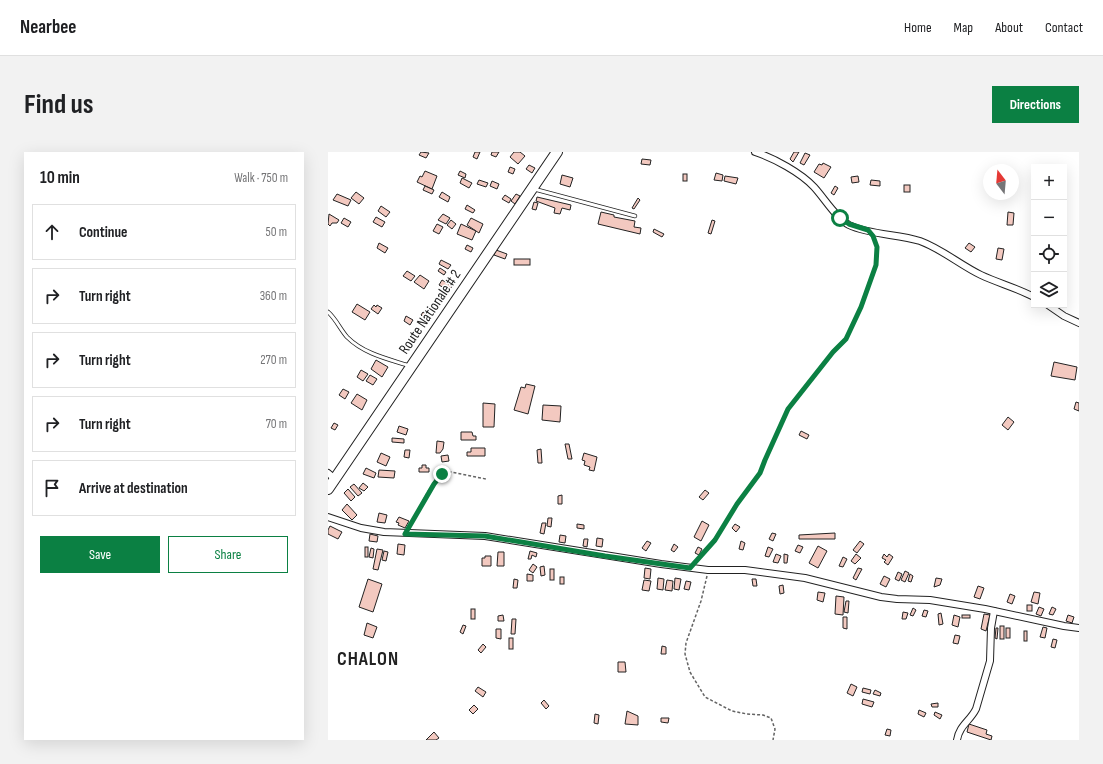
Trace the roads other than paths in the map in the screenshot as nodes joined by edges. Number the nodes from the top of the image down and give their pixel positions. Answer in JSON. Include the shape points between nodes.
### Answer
{"nodes":[{"id":1,"x":557,"y":152,"type":"edge"},
{"id":2,"x":755,"y":152,"type":"edge"},
{"id":3,"x":532,"y":188,"type":"junction"},
{"id":4,"x":635,"y":216,"type":"dead end"},
{"id":5,"x":1031,"y":296,"type":"edge"},
{"id":6,"x":1052,"y":308,"type":"edge"},
{"id":7,"x":328,"y":312,"type":"edge"},
{"id":8,"x":1079,"y":323,"type":"edge"},
{"id":9,"x":412,"y":366,"type":"junction"},
{"id":10,"x":332,"y":476,"type":"edge"},
{"id":11,"x":328,"y":490,"type":"edge"},
{"id":12,"x":328,"y":516,"type":"edge"},
{"id":13,"x":994,"y":611,"type":"junction"},
{"id":14,"x":1079,"y":628,"type":"edge"},
{"id":15,"x":957,"y":740,"type":"edge"}],
"edges":[{"from":1,"to":3,"type":"main road","name":"Route Nationale # 2"},
{"from":2,"to":5,"type":"street","via":[[782,164],[813,186],[840,218],[849,224],[921,242],[981,275]]},
{"from":3,"to":4,"type":"lane"},
{"from":3,"to":9,"type":"main road","name":"Route Nationale # 2"},
{"from":6,"to":8,"type":"street"},
{"from":7,"to":9,"type":"lane","via":[[347,336],[360,347],[382,358]]},
{"from":9,"to":10,"type":"main road","name":"Route Nationale # 2"},
{"from":10,"to":11,"type":"main road","name":"Route Nationale # 2"},
{"from":12,"to":13,"type":"street","via":[[361,528],[384,532],[485,536],[690,568],[745,570],[805,578],[881,597],[930,600]]},
{"from":13,"to":14,"type":"street"},
{"from":13,"to":15,"type":"street","via":[[990,661],[976,709],[958,731]]}]}
